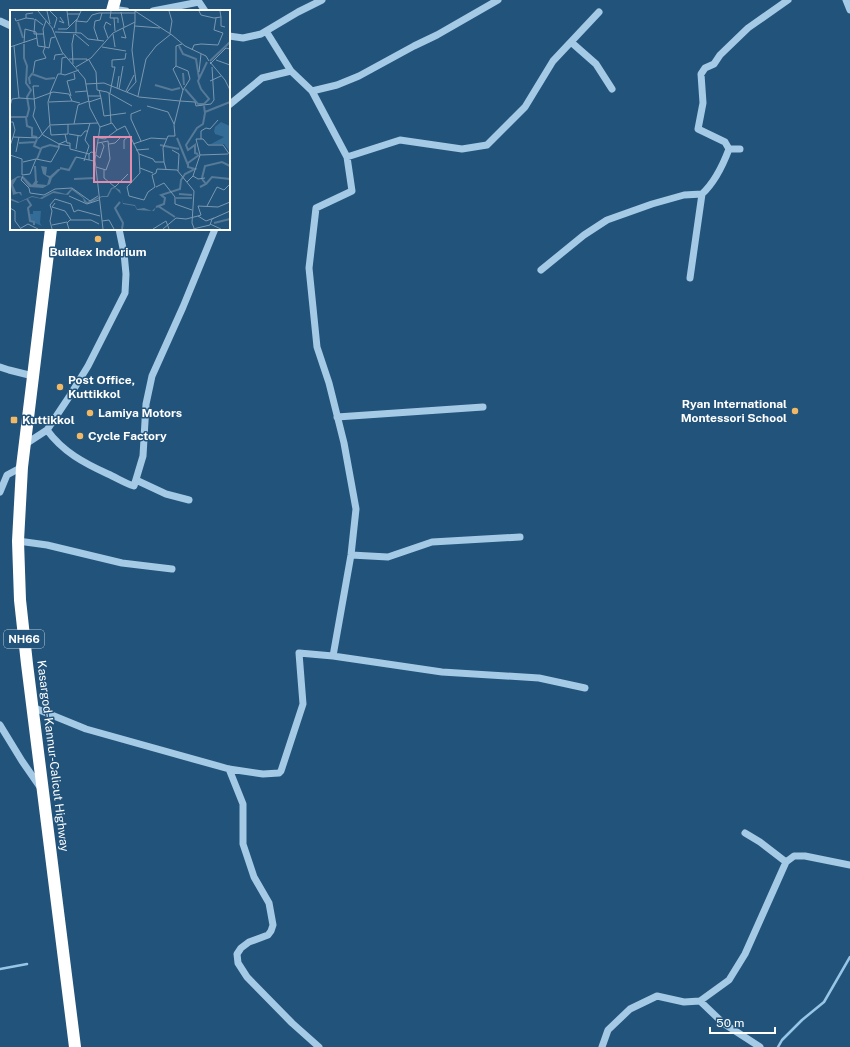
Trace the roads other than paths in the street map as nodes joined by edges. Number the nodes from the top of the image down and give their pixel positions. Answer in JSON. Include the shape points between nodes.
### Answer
{"nodes":[{"id":1,"x":322,"y":0,"type":"edge"},
{"id":2,"x":498,"y":0,"type":"edge"},
{"id":3,"x":788,"y":0,"type":"edge"},
{"id":4,"x":846,"y":0,"type":"edge"},
{"id":5,"x":113,"y":7,"type":"edge"},
{"id":6,"x":123,"y":10,"type":"edge"},
{"id":7,"x":158,"y":10,"type":"edge"},
{"id":8,"x":204,"y":10,"type":"edge"},
{"id":9,"x":850,"y":10,"type":"edge"},
{"id":10,"x":599,"y":12,"type":"dead end"},
{"id":11,"x":0,"y":21,"type":"edge"},
{"id":12,"x":10,"y":26,"type":"edge"},
{"id":13,"x":266,"y":31,"type":"junction"},
{"id":14,"x":230,"y":36,"type":"edge"},
{"id":15,"x":571,"y":42,"type":"junction"},
{"id":16,"x":291,"y":71,"type":"junction"},
{"id":17,"x":612,"y":89,"type":"dead end"},
{"id":18,"x":312,"y":91,"type":"junction"},
{"id":19,"x":230,"y":104,"type":"edge"},
{"id":20,"x":729,"y":149,"type":"junction"},
{"id":21,"x":740,"y":149,"type":"dead end"},
{"id":22,"x":347,"y":157,"type":"junction"},
{"id":23,"x":702,"y":194,"type":"junction"},
{"id":24,"x":51,"y":230,"type":"edge"},
{"id":25,"x":119,"y":230,"type":"edge"},
{"id":26,"x":215,"y":230,"type":"edge"},
{"id":27,"x":541,"y":270,"type":"dead end"},
{"id":28,"x":690,"y":278,"type":"dead end"},
{"id":29,"x":0,"y":367,"type":"edge"},
{"id":30,"x":33,"y":376,"type":"junction"},
{"id":31,"x":483,"y":407,"type":"dead end"},
{"id":32,"x":337,"y":417,"type":"junction"},
{"id":33,"x":47,"y":430,"type":"junction"},
{"id":34,"x":24,"y":446,"type":"junction"},
{"id":35,"x":22,"y":467,"type":"junction"},
{"id":36,"x":136,"y":480,"type":"junction"},
{"id":37,"x":0,"y":492,"type":"edge"},
{"id":38,"x":189,"y":500,"type":"dead end"},
{"id":39,"x":520,"y":537,"type":"dead end"},
{"id":40,"x":18,"y":541,"type":"junction"},
{"id":41,"x":351,"y":555,"type":"junction"},
{"id":42,"x":172,"y":569,"type":"dead end"},
{"id":43,"x":333,"y":656,"type":"junction"},
{"id":44,"x":585,"y":688,"type":"dead end"},
{"id":45,"x":32,"y":708,"type":"junction"},
{"id":46,"x":0,"y":725,"type":"edge"},
{"id":47,"x":230,"y":769,"type":"junction"},
{"id":48,"x":43,"y":790,"type":"junction"},
{"id":49,"x":745,"y":833,"type":"dead end"},
{"id":50,"x":786,"y":862,"type":"junction"},
{"id":51,"x":850,"y":865,"type":"edge"},
{"id":52,"x":700,"y":1000,"type":"junction"},
{"id":53,"x":75,"y":1047,"type":"edge"},
{"id":54,"x":320,"y":1047,"type":"edge"},
{"id":55,"x":602,"y":1047,"type":"edge"},
{"id":56,"x":760,"y":1047,"type":"edge"}],
"edges":[{"from":1,"to":13,"type":"street"},
{"from":2,"to":18,"type":"street","via":[[358,76],[337,85]]},
{"from":3,"to":20,"type":"street","via":[[748,28],[701,74],[703,103],[698,129],[725,142]]},
{"from":4,"to":9,"type":"street"},
{"from":5,"to":6,"type":"street"},
{"from":7,"to":8,"type":"street","via":[[199,2]]},
{"from":10,"to":15,"type":"street"},
{"from":11,"to":12,"type":"street"},
{"from":13,"to":14,"type":"street","via":[[243,38]]},
{"from":13,"to":16,"type":"street"},
{"from":15,"to":17,"type":"street","via":[[596,64]]},
{"from":15,"to":22,"type":"street","via":[[553,61],[525,107],[487,145],[462,149],[400,140]]},
{"from":16,"to":18,"type":"street"},
{"from":16,"to":19,"type":"street","via":[[262,78]]},
{"from":18,"to":22,"type":"street"},
{"from":20,"to":21,"type":"street"},
{"from":20,"to":23,"type":"street","via":[[710,187]]},
{"from":22,"to":32,"type":"street","via":[[352,191],[316,208],[309,268],[316,347],[329,383]]},
{"from":23,"to":27,"type":"street","via":[[684,195],[606,220]]},
{"from":23,"to":28,"type":"street"},
{"from":24,"to":30,"type":"highway","name":"Kasargod-Kannur-Calicut Highway","number":"NH66"},
{"from":25,"to":33,"type":"street","via":[[125,260],[125,293],[88,366]]},
{"from":26,"to":36,"type":"street","via":[[152,376],[146,404],[143,456]]},
{"from":29,"to":30,"type":"street"},
{"from":30,"to":34,"type":"highway","name":"Kasargod-Kannur-Calicut Highway","number":"NH66"},
{"from":31,"to":32,"type":"street"},
{"from":32,"to":41,"type":"street","via":[[356,509]]},
{"from":33,"to":34,"type":"street"},
{"from":33,"to":36,"type":"street","via":[[66,451],[82,462],[134,486]]},
{"from":34,"to":35,"type":"highway","name":"Kasargod-Kannur-Calicut Highway","number":"NH66"},
{"from":35,"to":37,"type":"street","via":[[7,475]]},
{"from":35,"to":40,"type":"highway","name":"Kasargod-Kannur-Calicut Highway","number":"NH66"},
{"from":36,"to":38,"type":"street","via":[[166,494]]},
{"from":39,"to":41,"type":"street","via":[[432,542],[388,557]]},
{"from":40,"to":42,"type":"street","via":[[47,545],[122,563]]},
{"from":40,"to":45,"type":"highway","name":"Kasargod-Kannur-Calicut Highway","number":"NH66","via":[[20,600]]},
{"from":41,"to":43,"type":"street"},
{"from":43,"to":44,"type":"street","via":[[442,672],[539,678]]},
{"from":43,"to":47,"type":"street","via":[[299,653],[303,704],[281,771],[262,774]]},
{"from":45,"to":47,"type":"street","via":[[86,729]]},
{"from":45,"to":48,"type":"highway","name":"Kasargod-Kannur-Calicut Highway","number":"NH66"},
{"from":46,"to":48,"type":"street"},
{"from":47,"to":54,"type":"street","via":[[243,804],[243,844],[254,877],[269,903],[272,925],[268,935],[241,948],[237,954],[238,963],[271,1003]]},
{"from":48,"to":53,"type":"highway","name":"Kasargod-Kannur-Calicut Highway","number":"NH66"},
{"from":49,"to":50,"type":"street"},
{"from":50,"to":51,"type":"street","via":[[794,856],[805,856]]},
{"from":50,"to":52,"type":"street","via":[[745,954],[729,980]]},
{"from":52,"to":55,"type":"street","via":[[684,1002],[657,996],[643,1002],[630,1009],[608,1030]]},
{"from":52,"to":56,"type":"street","via":[[723,1023]]}]}
